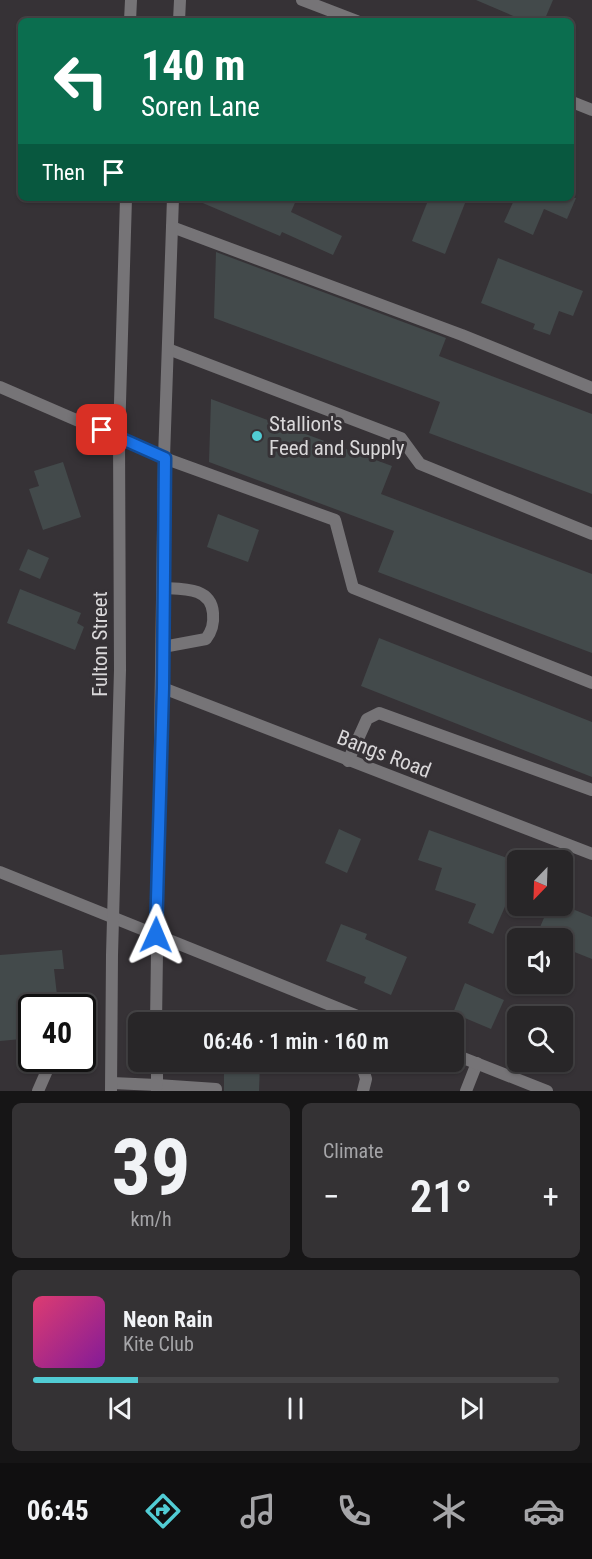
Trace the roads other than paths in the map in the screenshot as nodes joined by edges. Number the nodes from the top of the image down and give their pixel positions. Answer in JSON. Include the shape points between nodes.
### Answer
{"nodes":[{"id":1,"x":131,"y":0,"type":"edge"},
{"id":2,"x":180,"y":0,"type":"edge"},
{"id":3,"x":302,"y":0,"type":"edge"},
{"id":4,"x":130,"y":18,"type":"edge"},
{"id":5,"x":180,"y":18,"type":"edge"},
{"id":6,"x":349,"y":18,"type":"edge"},
{"id":7,"x":574,"y":103,"type":"edge"},
{"id":8,"x":592,"y":110,"type":"edge"},
{"id":9,"x":126,"y":201,"type":"edge"},
{"id":10,"x":173,"y":201,"type":"edge"},
{"id":11,"x":172,"y":227,"type":"junction"},
{"id":12,"x":168,"y":349,"type":"junction"},
{"id":13,"x":0,"y":387,"type":"edge"},
{"id":14,"x":592,"y":388,"type":"edge"},
{"id":15,"x":119,"y":437,"type":"junction"},
{"id":16,"x":165,"y":458,"type":"junction"},
{"id":17,"x":592,"y":534,"type":"edge"},
{"id":18,"x":164,"y":588,"type":"junction"},
{"id":19,"x":163,"y":647,"type":"junction"},
{"id":20,"x":592,"y":683,"type":"edge"},
{"id":21,"x":163,"y":688,"type":"junction"},
{"id":22,"x":348,"y":761,"type":"junction"},
{"id":23,"x":592,"y":790,"type":"edge"},
{"id":24,"x":592,"y":854,"type":"edge"},
{"id":25,"x":0,"y":873,"type":"edge"},
{"id":26,"x":112,"y":918,"type":"junction"},
{"id":27,"x":156,"y":935,"type":"junction"},
{"id":28,"x":156,"y":1012,"type":"edge"},
{"id":29,"x":344,"y":1012,"type":"edge"},
{"id":30,"x":464,"y":1058,"type":"edge"},
{"id":31,"x":477,"y":1063,"type":"junction"},
{"id":32,"x":46,"y":1072,"type":"edge"},
{"id":33,"x":157,"y":1072,"type":"edge"},
{"id":34,"x":364,"y":1072,"type":"edge"},
{"id":35,"x":111,"y":1087,"type":"edge"},
{"id":36,"x":157,"y":1088,"type":"edge"},
{"id":37,"x":216,"y":1089,"type":"dead end"},
{"id":38,"x":38,"y":1091,"type":"edge"},
{"id":39,"x":363,"y":1091,"type":"edge"},
{"id":40,"x":466,"y":1091,"type":"edge"},
{"id":41,"x":547,"y":1091,"type":"edge"}],
"edges":[{"from":1,"to":4,"type":"street"},
{"from":2,"to":5,"type":"street"},
{"from":3,"to":6,"type":"street"},
{"from":7,"to":8,"type":"street"},
{"from":9,"to":15,"type":"street","name":"Fulton Street"},
{"from":10,"to":11,"type":"street"},
{"from":11,"to":12,"type":"street"},
{"from":11,"to":14,"type":"street"},
{"from":12,"to":16,"type":"street"},
{"from":12,"to":17,"type":"street","via":[[401,438],[420,464]]},
{"from":13,"to":15,"type":"street"},
{"from":15,"to":16,"type":"street"},
{"from":15,"to":26,"type":"street","name":"Fulton Street","via":[[120,676]]},
{"from":16,"to":18,"type":"street"},
{"from":16,"to":20,"type":"street","via":[[335,520],[353,588]]},
{"from":18,"to":19,"type":"street"},
{"from":18,"to":19,"type":"street","via":[[194,590],[206,596],[213,620],[212,632],[206,639]]},
{"from":19,"to":21,"type":"street"},
{"from":21,"to":22,"type":"street","name":"Bangs Road"},
{"from":21,"to":27,"type":"street"},
{"from":22,"to":23,"type":"street","via":[[367,719],[379,713]]},
{"from":22,"to":24,"type":"street","name":"Bangs Road"},
{"from":25,"to":26,"type":"street"},
{"from":26,"to":27,"type":"street"},
{"from":26,"to":35,"type":"street","name":"Fulton Street"},
{"from":27,"to":28,"type":"street"},
{"from":27,"to":29,"type":"street"},
{"from":30,"to":31,"type":"street"},
{"from":31,"to":40,"type":"street"},
{"from":31,"to":41,"type":"street"},
{"from":32,"to":38,"type":"street"},
{"from":33,"to":36,"type":"street"},
{"from":34,"to":39,"type":"street"},
{"from":35,"to":36,"type":"street"},
{"from":36,"to":37,"type":"street"}]}
